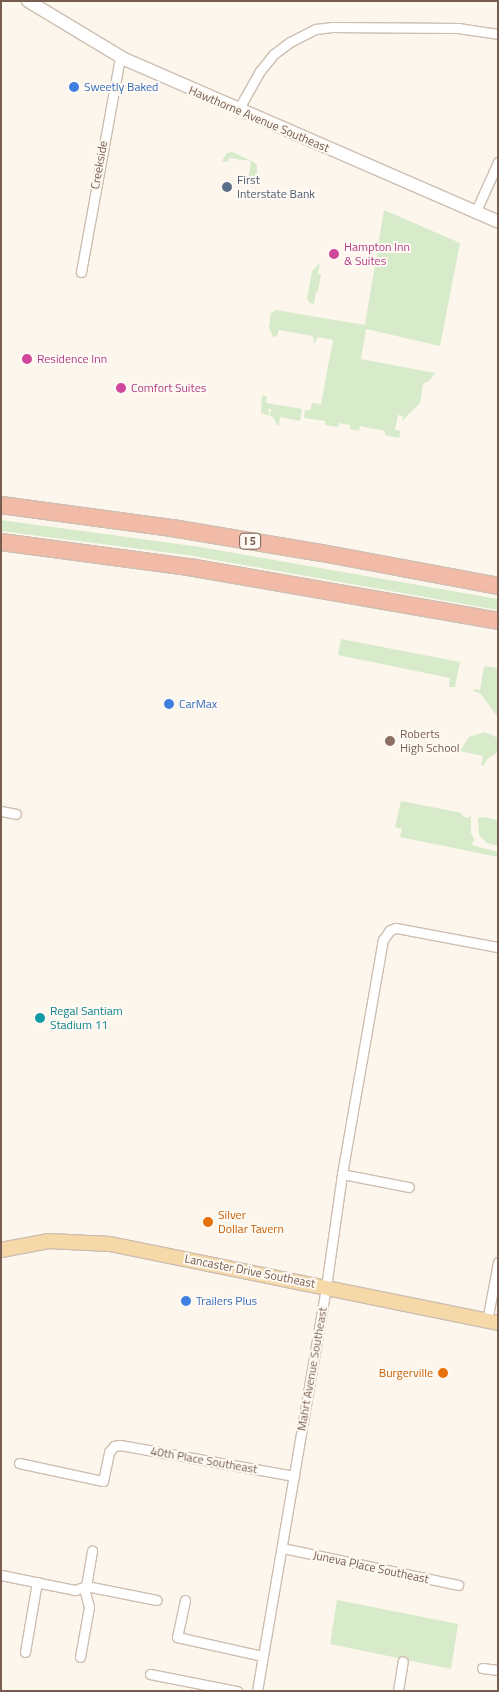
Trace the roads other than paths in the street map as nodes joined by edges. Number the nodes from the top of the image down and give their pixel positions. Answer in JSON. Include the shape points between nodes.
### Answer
{"nodes":[{"id":1,"x":28,"y":1,"type":"edge"},
{"id":2,"x":498,"y":34,"type":"edge"},
{"id":3,"x":120,"y":58,"type":"junction"},
{"id":4,"x":238,"y":110,"type":"junction"},
{"id":5,"x":498,"y":162,"type":"edge"},
{"id":6,"x":475,"y":213,"type":"junction"},
{"id":7,"x":498,"y":222,"type":"edge"},
{"id":8,"x":80,"y":272,"type":"dead end"},
{"id":9,"x":1,"y":505,"type":"edge"},
{"id":10,"x":1,"y":542,"type":"edge"},
{"id":11,"x":498,"y":586,"type":"edge"},
{"id":12,"x":498,"y":621,"type":"edge"},
{"id":13,"x":1,"y":811,"type":"edge"},
{"id":14,"x":16,"y":814,"type":"dead end"},
{"id":15,"x":498,"y":947,"type":"edge"},
{"id":16,"x":342,"y":1174,"type":"junction"},
{"id":17,"x":409,"y":1187,"type":"dead end"},
{"id":18,"x":1,"y":1250,"type":"edge"},
{"id":19,"x":498,"y":1262,"type":"edge"},
{"id":20,"x":326,"y":1287,"type":"junction"},
{"id":21,"x":493,"y":1322,"type":"edge"},
{"id":22,"x":19,"y":1463,"type":"dead end"},
{"id":23,"x":294,"y":1476,"type":"junction"},
{"id":24,"x":283,"y":1548,"type":"junction"},
{"id":25,"x":92,"y":1551,"type":"dead end"},
{"id":26,"x":1,"y":1575,"type":"edge"},
{"id":27,"x":37,"y":1582,"type":"junction"},
{"id":28,"x":458,"y":1585,"type":"dead end"},
{"id":29,"x":86,"y":1586,"type":"junction"},
{"id":30,"x":156,"y":1600,"type":"dead end"},
{"id":31,"x":185,"y":1600,"type":"dead end"},
{"id":32,"x":25,"y":1652,"type":"dead end"},
{"id":33,"x":263,"y":1656,"type":"junction"},
{"id":34,"x":80,"y":1657,"type":"dead end"},
{"id":35,"x":403,"y":1661,"type":"dead end"},
{"id":36,"x":482,"y":1668,"type":"dead end"},
{"id":37,"x":498,"y":1670,"type":"edge"},
{"id":38,"x":150,"y":1674,"type":"dead end"},
{"id":39,"x":237,"y":1691,"type":"edge"},
{"id":40,"x":257,"y":1691,"type":"edge"},
{"id":41,"x":398,"y":1691,"type":"edge"}],
"edges":[{"from":1,"to":3,"type":"main road","name":"Hawthorne Avenue Southeast"},
{"from":2,"to":4,"type":"street","via":[[458,28],[332,27],[316,30],[274,54],[260,71]]},
{"from":3,"to":4,"type":"main road","name":"Hawthorne Avenue Southeast"},
{"from":3,"to":8,"type":"street","name":"Creekside"},
{"from":4,"to":6,"type":"main road","name":"Hawthorne Avenue Southeast"},
{"from":5,"to":6,"type":"street"},
{"from":6,"to":7,"type":"main road","name":"Hawthorne Avenue Southeast"},
{"from":9,"to":11,"type":"highway","number":"I 5","via":[[182,529]]},
{"from":10,"to":12,"type":"highway","via":[[190,567]]},
{"from":13,"to":14,"type":"street"},
{"from":15,"to":16,"type":"street","name":"Mahrt Avenue Southeast","via":[[401,928],[390,930],[383,940]]},
{"from":16,"to":17,"type":"street"},
{"from":16,"to":20,"type":"street","name":"Mahrt Avenue Southeast"},
{"from":18,"to":20,"type":"main road","name":"Lancaster Drive Southeast","via":[[41,1242],[94,1242]]},
{"from":19,"to":21,"type":"street"},
{"from":20,"to":21,"type":"main road","name":"Lancaster Drive Southeast"},
{"from":20,"to":23,"type":"street","name":"Mahrt Avenue Southeast"},
{"from":22,"to":23,"type":"street","name":"40th Place Southeast","via":[[103,1481],[109,1452],[114,1446],[127,1446]]},
{"from":23,"to":24,"type":"street","name":"Mahrt Avenue Southeast"},
{"from":24,"to":28,"type":"street","name":"Juneva Place Southeast"},
{"from":24,"to":33,"type":"street","name":"Mahrt Avenue Southeast"},
{"from":25,"to":29,"type":"street"},
{"from":26,"to":27,"type":"street"},
{"from":27,"to":29,"type":"street","via":[[75,1590]]},
{"from":27,"to":32,"type":"street"},
{"from":29,"to":30,"type":"street"},
{"from":29,"to":34,"type":"street","via":[[89,1607]]},
{"from":31,"to":33,"type":"street","via":[[177,1638]]},
{"from":33,"to":40,"type":"street","name":"Mahrt Avenue Southeast"},
{"from":35,"to":41,"type":"street"},
{"from":36,"to":37,"type":"street"},
{"from":38,"to":39,"type":"street"}]}
